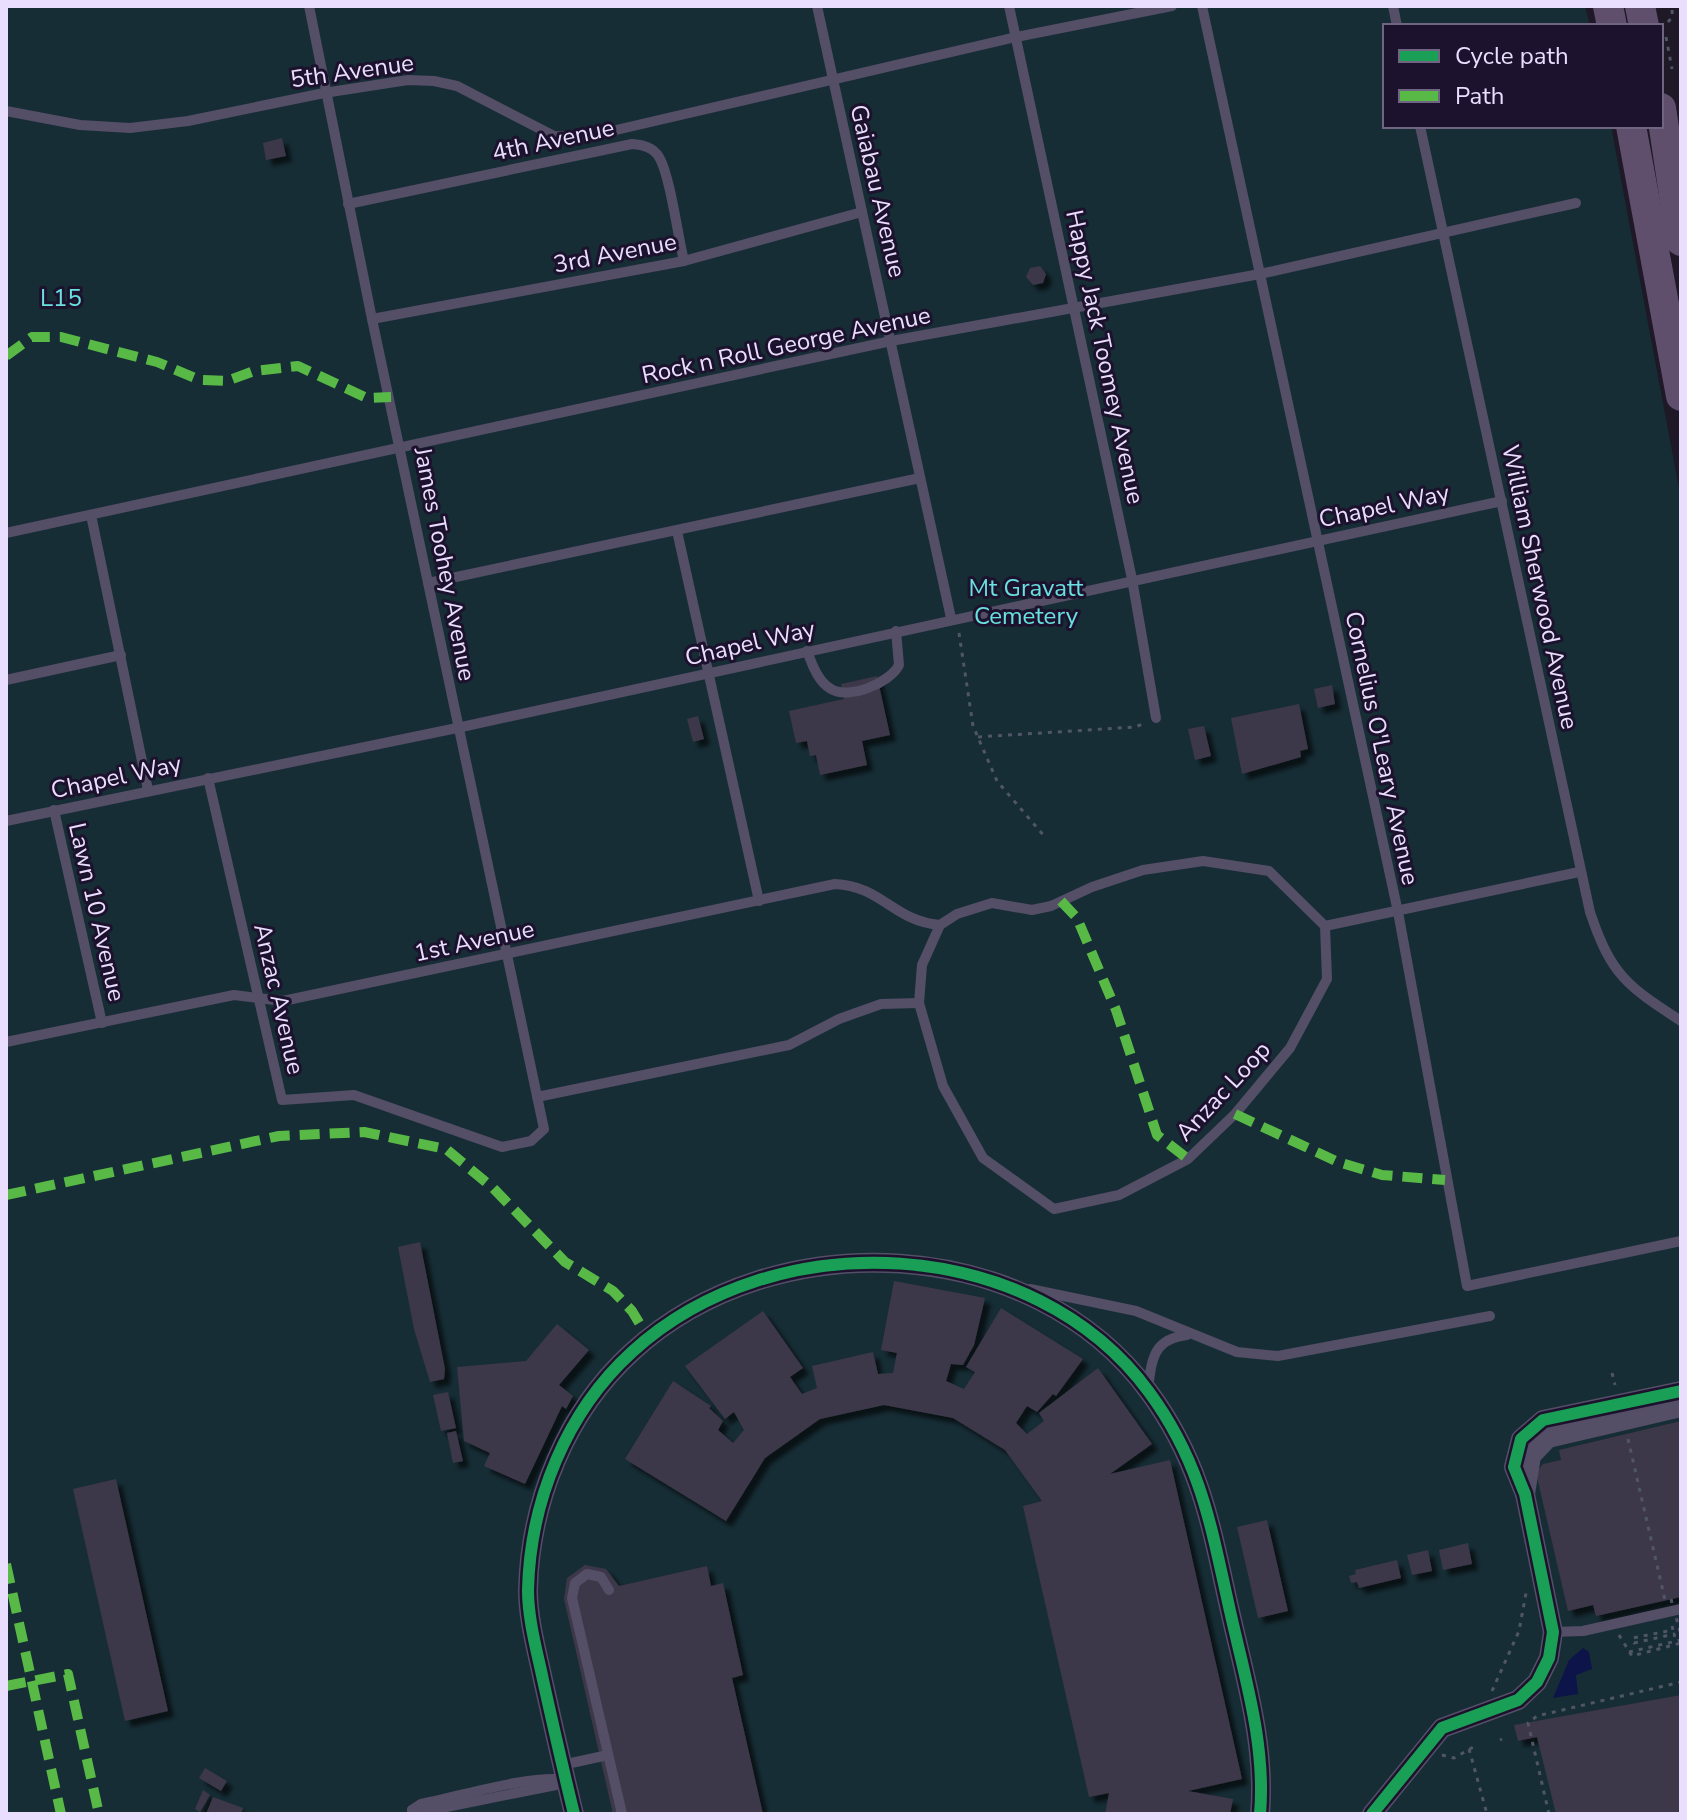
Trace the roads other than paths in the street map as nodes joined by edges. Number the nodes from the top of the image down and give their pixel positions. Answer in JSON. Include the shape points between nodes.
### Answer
{"nodes":[{"id":1,"x":309,"y":6,"type":"edge"},
{"id":2,"x":817,"y":6,"type":"edge"},
{"id":3,"x":1009,"y":6,"type":"edge"},
{"id":4,"x":1172,"y":6,"type":"edge"},
{"id":5,"x":1202,"y":6,"type":"edge"},
{"id":6,"x":1640,"y":6,"type":"edge"},
{"id":7,"x":1610,"y":15,"type":"edge"},
{"id":8,"x":1016,"y":37,"type":"junction"},
{"id":9,"x":832,"y":80,"type":"junction"},
{"id":10,"x":324,"y":93,"type":"junction"},
{"id":11,"x":6,"y":111,"type":"edge"},
{"id":12,"x":1663,"y":121,"type":"edge"},
{"id":13,"x":1420,"y":128,"type":"edge"},
{"id":14,"x":1631,"y":128,"type":"edge"},
{"id":15,"x":1576,"y":203,"type":"dead end"},
{"id":16,"x":348,"y":204,"type":"junction"},
{"id":17,"x":862,"y":212,"type":"junction"},
{"id":18,"x":1444,"y":233,"type":"junction"},
{"id":19,"x":1681,"y":238,"type":"edge"},
{"id":20,"x":684,"y":261,"type":"junction"},
{"id":21,"x":1260,"y":274,"type":"junction"},
{"id":22,"x":1074,"y":311,"type":"junction"},
{"id":23,"x":372,"y":319,"type":"junction"},
{"id":24,"x":891,"y":341,"type":"junction"},
{"id":25,"x":1681,"y":396,"type":"edge"},
{"id":26,"x":401,"y":447,"type":"junction"},
{"id":27,"x":920,"y":478,"type":"junction"},
{"id":28,"x":1502,"y":501,"type":"junction"},
{"id":29,"x":91,"y":515,"type":"junction"},
{"id":30,"x":677,"y":531,"type":"junction"},
{"id":31,"x":6,"y":533,"type":"edge"},
{"id":32,"x":1316,"y":540,"type":"junction"},
{"id":33,"x":1132,"y":579,"type":"junction"},
{"id":34,"x":428,"y":583,"type":"junction"},
{"id":35,"x":951,"y":618,"type":"junction"},
{"id":36,"x":896,"y":631,"type":"junction"},
{"id":37,"x":807,"y":651,"type":"junction"},
{"id":38,"x":121,"y":655,"type":"junction"},
{"id":39,"x":707,"y":674,"type":"junction"},
{"id":40,"x":6,"y":680,"type":"edge"},
{"id":41,"x":1156,"y":718,"type":"road end"},
{"id":42,"x":457,"y":728,"type":"junction"},
{"id":43,"x":208,"y":778,"type":"junction"},
{"id":44,"x":148,"y":790,"type":"junction"},
{"id":45,"x":54,"y":810,"type":"junction"},
{"id":46,"x":6,"y":821,"type":"edge"},
{"id":47,"x":1579,"y":872,"type":"junction"},
{"id":48,"x":759,"y":901,"type":"junction"},
{"id":49,"x":1398,"y":912,"type":"junction"},
{"id":50,"x":940,"y":925,"type":"junction"},
{"id":51,"x":1325,"y":926,"type":"junction"},
{"id":52,"x":506,"y":955,"type":"junction"},
{"id":53,"x":257,"y":996,"type":"junction"},
{"id":54,"x":919,"y":1003,"type":"junction"},
{"id":55,"x":1681,"y":1021,"type":"edge"},
{"id":56,"x":102,"y":1023,"type":"junction"},
{"id":57,"x":6,"y":1042,"type":"edge"},
{"id":58,"x":537,"y":1097,"type":"junction"},
{"id":59,"x":544,"y":1129,"type":"joint"},
{"id":60,"x":1681,"y":1241,"type":"edge"},
{"id":61,"x":1002,"y":1283,"type":"junction"},
{"id":62,"x":1490,"y":1316,"type":"dead end"},
{"id":63,"x":1189,"y":1334,"type":"junction"},
{"id":64,"x":1148,"y":1390,"type":"junction"},
{"id":65,"x":1681,"y":1391,"type":"edge"},
{"id":66,"x":1681,"y":1407,"type":"edge"},
{"id":67,"x":1638,"y":1416,"type":"junction"},
{"id":68,"x":609,"y":1590,"type":"dead end"},
{"id":69,"x":1681,"y":1609,"type":"edge"},
{"id":70,"x":1553,"y":1632,"type":"junction"},
{"id":71,"x":608,"y":1755,"type":"junction"},
{"id":72,"x":564,"y":1772,"type":"junction"},
{"id":73,"x":573,"y":1813,"type":"edge"},
{"id":74,"x":622,"y":1814,"type":"edge"},
{"id":75,"x":1260,"y":1814,"type":"edge"},
{"id":76,"x":1372,"y":1814,"type":"edge"}],
"edges":[{"from":1,"to":10,"type":"lane","name":"James Toohey Avenue"},
{"from":2,"to":9,"type":"lane","name":"Gaiabau Avenue"},
{"from":3,"to":8,"type":"lane","name":"Happy Jack Toomey Avenue"},
{"from":4,"to":8,"type":"lane"},
{"from":5,"to":21,"type":"lane","name":"Cornelius O'Leary Avenue"},
{"from":6,"to":7,"type":"street"},
{"from":8,"to":9,"type":"lane"},
{"from":8,"to":22,"type":"lane","name":"Happy Jack Toomey Avenue"},
{"from":9,"to":10,"type":"lane","name":"5th Avenue","via":[[586,137],[554,136],[457,86],[434,81]]},
{"from":9,"to":17,"type":"lane","name":"Gaiabau Avenue"},
{"from":10,"to":11,"type":"lane","name":"5th Avenue","via":[[130,128]]},
{"from":10,"to":16,"type":"lane","name":"James Toohey Avenue"},
{"from":12,"to":19,"type":"main road"},
{"from":13,"to":18,"type":"lane","name":"William Sherwood Avenue"},
{"from":14,"to":25,"type":"main road"},
{"from":15,"to":18,"type":"lane","name":"Rock n Roll George Avenue"},
{"from":16,"to":20,"type":"lane","name":"4th Avenue","via":[[632,144],[652,150],[662,164]]},
{"from":16,"to":23,"type":"lane","name":"James Toohey Avenue"},
{"from":17,"to":20,"type":"lane","name":"3rd Avenue"},
{"from":17,"to":24,"type":"lane","name":"Gaiabau Avenue"},
{"from":18,"to":21,"type":"lane","name":"Rock n Roll George Avenue"},
{"from":18,"to":28,"type":"lane","name":"William Sherwood Avenue"},
{"from":20,"to":23,"type":"lane","name":"3rd Avenue"},
{"from":21,"to":22,"type":"lane","name":"Rock n Roll George Avenue"},
{"from":21,"to":32,"type":"lane","name":"Cornelius O'Leary Avenue"},
{"from":22,"to":24,"type":"lane","name":"Rock n Roll George Avenue"},
{"from":22,"to":33,"type":"lane","name":"Happy Jack Toomey Avenue"},
{"from":23,"to":26,"type":"lane","name":"James Toohey Avenue"},
{"from":24,"to":26,"type":"lane","name":"Rock n Roll George Avenue"},
{"from":24,"to":27,"type":"lane","name":"Gaiabau Avenue"},
{"from":26,"to":29,"type":"lane","name":"Rock n Roll George Avenue"},
{"from":26,"to":34,"type":"lane","name":"James Toohey Avenue"},
{"from":27,"to":30,"type":"lane"},
{"from":27,"to":35,"type":"lane","name":"Gaiabau Avenue"},
{"from":28,"to":32,"type":"lane","name":"Chapel Way"},
{"from":28,"to":47,"type":"lane","name":"William Sherwood Avenue"},
{"from":29,"to":31,"type":"lane","name":"Rock n Roll George Avenue"},
{"from":29,"to":38,"type":"lane"},
{"from":30,"to":34,"type":"lane"},
{"from":30,"to":39,"type":"lane"},
{"from":32,"to":33,"type":"lane","name":"Chapel Way"},
{"from":32,"to":49,"type":"lane","name":"Cornelius O'Leary Avenue"},
{"from":33,"to":35,"type":"lane","name":"Chapel Way"},
{"from":33,"to":41,"type":"lane","name":"Happy Jack Toomey Avenue"},
{"from":34,"to":42,"type":"lane","name":"James Toohey Avenue"},
{"from":35,"to":36,"type":"lane","name":"Chapel Way"},
{"from":36,"to":37,"type":"lane","name":"Chapel Way"},
{"from":36,"to":37,"type":"lane","via":[[899,665],[883,684],[839,693],[821,681]]},
{"from":37,"to":39,"type":"lane","name":"Chapel Way"},
{"from":38,"to":40,"type":"lane"},
{"from":38,"to":44,"type":"lane"},
{"from":39,"to":42,"type":"lane","name":"Chapel Way"},
{"from":39,"to":48,"type":"lane"},
{"from":42,"to":43,"type":"lane","name":"Chapel Way"},
{"from":42,"to":52,"type":"lane","name":"James Toohey Avenue"},
{"from":43,"to":44,"type":"lane","name":"Chapel Way"},
{"from":43,"to":53,"type":"lane","name":"Anzac Avenue"},
{"from":44,"to":45,"type":"lane","name":"Chapel Way"},
{"from":45,"to":46,"type":"lane","name":"Chapel Way"},
{"from":45,"to":56,"type":"lane","name":"Lawn 10 Avenue"},
{"from":47,"to":49,"type":"lane"},
{"from":47,"to":55,"type":"lane","name":"William Sherwood Avenue","via":[[1604,953],[1635,991]]},
{"from":48,"to":50,"type":"lane","name":"1st Avenue","via":[[835,884],[858,885],[917,923]]},
{"from":48,"to":52,"type":"lane","name":"1st Avenue"},
{"from":49,"to":51,"type":"lane"},
{"from":49,"to":60,"type":"lane","name":"Cornelius O'Leary Avenue","via":[[1467,1286]]},
{"from":50,"to":51,"type":"lane","via":[[992,903],[1032,910],[1143,870],[1203,861],[1269,871]]},
{"from":50,"to":54,"type":"lane","name":"Anzac Loop","via":[[922,965]]},
{"from":51,"to":54,"type":"lane","name":"Anzac Loop","via":[[1327,979],[1290,1048],[1235,1114],[1188,1159],[1119,1195],[1054,1209],[983,1158],[943,1086]]},
{"from":52,"to":53,"type":"lane","name":"1st Avenue","via":[[283,1001]]},
{"from":52,"to":58,"type":"lane","name":"James Toohey Avenue"},
{"from":53,"to":56,"type":"lane","name":"1st Avenue","via":[[234,995]]},
{"from":53,"to":59,"type":"lane","name":"Anzac Avenue","via":[[282,1100],[354,1095],[502,1147],[531,1141]]},
{"from":54,"to":58,"type":"lane","via":[[881,1004],[789,1045]]},
{"from":56,"to":57,"type":"lane","name":"1st Avenue"},
{"from":58,"to":59,"type":"lane","name":"James Toohey Avenue"},
{"from":61,"to":63,"type":"lane","via":[[1136,1311]]},
{"from":61,"to":64,"type":"street","via":[[1055,1307],[1109,1348]]},
{"from":61,"to":72,"type":"street","via":[[954,1269],[894,1263],[844,1265],[749,1284],[666,1326],[600,1386],[576,1417],[557,1457],[539,1515],[528,1588]]},
{"from":62,"to":63,"type":"lane","via":[[1278,1356],[1237,1352]]},
{"from":63,"to":64,"type":"lane","via":[[1158,1346]]},
{"from":64,"to":75,"type":"street","via":[[1181,1439],[1204,1496],[1259,1744]]},
{"from":65,"to":67,"type":"street"},
{"from":66,"to":67,"type":"street"},
{"from":67,"to":70,"type":"street","via":[[1543,1420],[1521,1439],[1514,1467],[1525,1494]]},
{"from":68,"to":71,"type":"lane","via":[[607,1582],[594,1574],[580,1577],[572,1589]]},
{"from":69,"to":70,"type":"lane","via":[[1583,1631]]},
{"from":70,"to":76,"type":"street","via":[[1549,1658],[1537,1682],[1518,1700],[1442,1728]]},
{"from":71,"to":72,"type":"lane"},
{"from":71,"to":74,"type":"lane"},
{"from":72,"to":72,"type":"lane","via":[[556,1785],[412,1810],[421,1804]]},
{"from":72,"to":73,"type":"street"}]}
